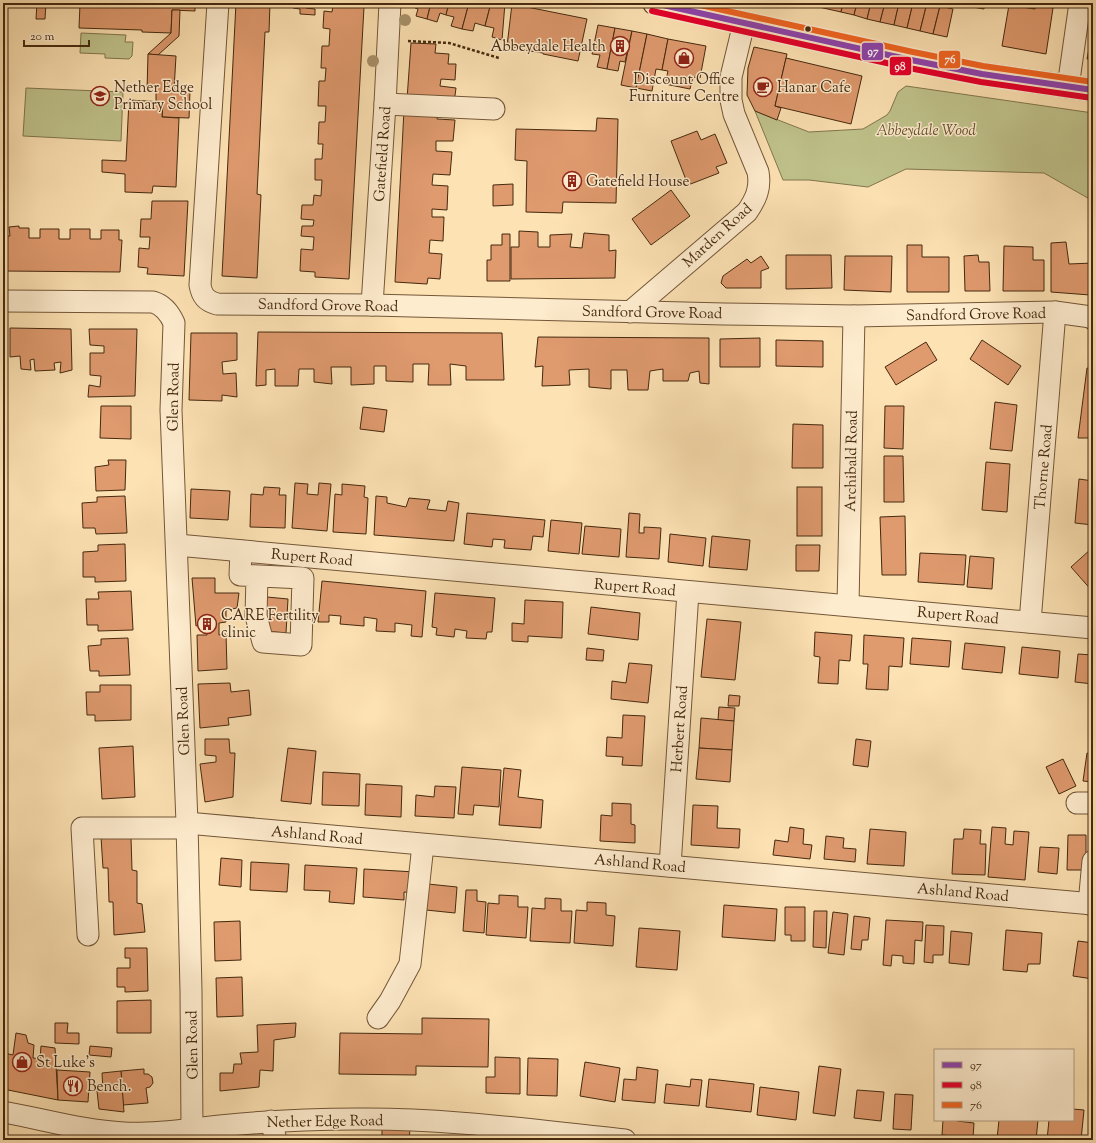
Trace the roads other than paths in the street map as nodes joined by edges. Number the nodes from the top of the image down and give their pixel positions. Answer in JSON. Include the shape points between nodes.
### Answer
{"nodes":[{"id":1,"x":218,"y":3,"type":"edge"},
{"id":2,"x":390,"y":3,"type":"edge"},
{"id":3,"x":654,"y":3,"type":"edge"},
{"id":4,"x":1080,"y":3,"type":"edge"},
{"id":5,"x":744,"y":22,"type":"junction"},
{"id":6,"x":1068,"y":87,"type":"junction"},
{"id":7,"x":1093,"y":90,"type":"edge"},
{"id":8,"x":385,"y":104,"type":"junction"},
{"id":9,"x":494,"y":109,"type":"dead end"},
{"id":10,"x":3,"y":301,"type":"edge"},
{"id":11,"x":372,"y":305,"type":"junction"},
{"id":12,"x":630,"y":312,"type":"junction"},
{"id":13,"x":1055,"y":312,"type":"junction"},
{"id":14,"x":854,"y":316,"type":"junction"},
{"id":15,"x":1093,"y":319,"type":"edge"},
{"id":16,"x":177,"y":545,"type":"junction"},
{"id":17,"x":241,"y":551,"type":"junction"},
{"id":18,"x":257,"y":576,"type":"dead end"},
{"id":19,"x":688,"y":592,"type":"junction"},
{"id":20,"x":848,"y":605,"type":"junction"},
{"id":21,"x":1030,"y":622,"type":"junction"},
{"id":22,"x":1093,"y":628,"type":"edge"},
{"id":23,"x":187,"y":826,"type":"junction"},
{"id":24,"x":423,"y":845,"type":"junction"},
{"id":25,"x":1093,"y":861,"type":"edge"},
{"id":26,"x":670,"y":866,"type":"junction"},
{"id":27,"x":1091,"y":904,"type":"edge"},
{"id":28,"x":88,"y":935,"type":"dead end"},
{"id":29,"x":378,"y":1018,"type":"dead end"},
{"id":30,"x":3,"y":1112,"type":"edge"},
{"id":31,"x":192,"y":1128,"type":"junction"},
{"id":32,"x":274,"y":1130,"type":"edge"},
{"id":33,"x":624,"y":1140,"type":"edge"}],
"edges":[{"from":1,"to":11,"type":"street","name":"Sandford Grove Road","via":[[200,285],[203,295],[210,302],[217,304]]},
{"from":2,"to":8,"type":"street","name":"Gatefield Road"},
{"from":3,"to":5,"type":"main road"},
{"from":4,"to":6,"type":"street"},
{"from":5,"to":6,"type":"main road","via":[[911,60]]},
{"from":5,"to":12,"type":"street","name":"Marden Road","via":[[731,77],[731,100],[734,114],[758,172],[755,199],[747,212]]},
{"from":6,"to":7,"type":"main road"},
{"from":8,"to":9,"type":"street"},
{"from":8,"to":11,"type":"street","name":"Gatefield Road"},
{"from":10,"to":16,"type":"street","name":"Glen Road","via":[[153,302],[170,315],[175,326],[171,410]]},
{"from":11,"to":12,"type":"street","name":"Sandford Grove Road"},
{"from":12,"to":14,"type":"street","name":"Sandford Grove Road"},
{"from":13,"to":14,"type":"street","name":"Sandford Grove Road"},
{"from":13,"to":15,"type":"street","name":"Sandford Grove Road"},
{"from":13,"to":21,"type":"street","name":"Thorne Road"},
{"from":14,"to":20,"type":"street","name":"Archibald Road"},
{"from":16,"to":17,"type":"street","name":"Rupert Road"},
{"from":16,"to":23,"type":"street","name":"Glen Road"},
{"from":17,"to":18,"type":"street","via":[[240,575]]},
{"from":17,"to":19,"type":"street","name":"Rupert Road"},
{"from":19,"to":20,"type":"street","name":"Rupert Road"},
{"from":19,"to":26,"type":"street","name":"Herbert Road"},
{"from":20,"to":21,"type":"street","name":"Rupert Road"},
{"from":21,"to":22,"type":"street","name":"Rupert Road"},
{"from":23,"to":24,"type":"street","name":"Ashland Road"},
{"from":23,"to":28,"type":"street","name":"Ashland Road","via":[[82,828]]},
{"from":23,"to":31,"type":"street","name":"Glen Road"},
{"from":24,"to":26,"type":"street","name":"Ashland Road"},
{"from":24,"to":29,"type":"street","via":[[410,964]]},
{"from":25,"to":27,"type":"street"},
{"from":26,"to":27,"type":"street","name":"Ashland Road"},
{"from":30,"to":31,"type":"street","name":"Nether Edge Road","via":[[117,1133],[154,1133]]},
{"from":31,"to":32,"type":"street","name":"Nether Edge Road"},
{"from":32,"to":33,"type":"street","name":"Nether Edge Road","via":[[359,1119],[451,1122]]}]}
